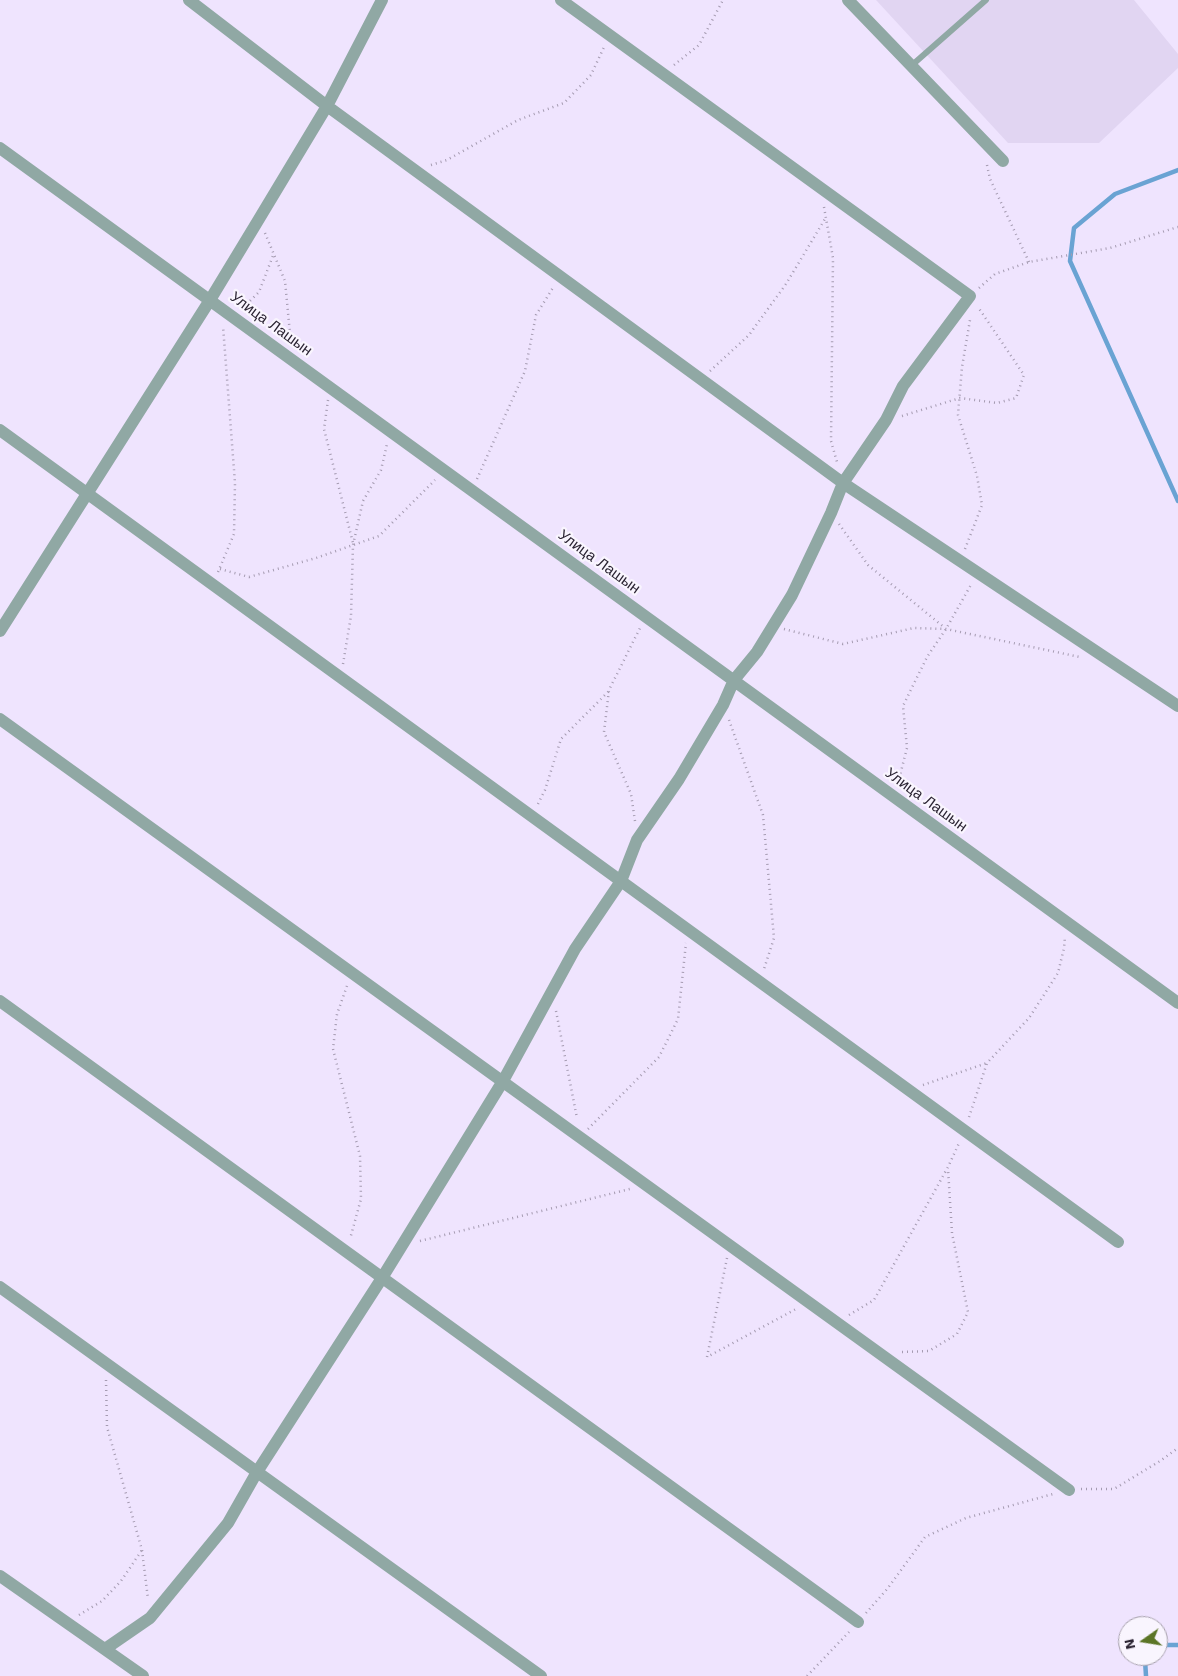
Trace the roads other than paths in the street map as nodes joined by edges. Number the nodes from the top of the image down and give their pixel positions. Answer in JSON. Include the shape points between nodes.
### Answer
{"nodes":[{"id":1,"x":189,"y":0,"type":"edge"},
{"id":2,"x":382,"y":0,"type":"edge"},
{"id":3,"x":561,"y":0,"type":"edge"},
{"id":4,"x":848,"y":0,"type":"edge"},
{"id":5,"x":986,"y":0,"type":"edge"},
{"id":6,"x":911,"y":66,"type":"junction"},
{"id":7,"x":328,"y":106,"type":"junction"},
{"id":8,"x":0,"y":148,"type":"edge"},
{"id":9,"x":1004,"y":161,"type":"dead end"},
{"id":10,"x":210,"y":300,"type":"junction"},
{"id":11,"x":0,"y":430,"type":"edge"},
{"id":12,"x":843,"y":483,"type":"junction"},
{"id":13,"x":87,"y":494,"type":"junction"},
{"id":14,"x":0,"y":631,"type":"edge"},
{"id":15,"x":734,"y":680,"type":"junction"},
{"id":16,"x":1178,"y":706,"type":"edge"},
{"id":17,"x":0,"y":719,"type":"edge"},
{"id":18,"x":621,"y":881,"type":"junction"},
{"id":19,"x":0,"y":1002,"type":"edge"},
{"id":20,"x":1178,"y":1002,"type":"edge"},
{"id":21,"x":503,"y":1082,"type":"junction"},
{"id":22,"x":1118,"y":1242,"type":"dead end"},
{"id":23,"x":382,"y":1278,"type":"junction"},
{"id":24,"x":0,"y":1287,"type":"edge"},
{"id":25,"x":257,"y":1472,"type":"junction"},
{"id":26,"x":1069,"y":1490,"type":"road end"},
{"id":27,"x":0,"y":1576,"type":"edge"},
{"id":28,"x":858,"y":1622,"type":"road end"},
{"id":29,"x":105,"y":1649,"type":"junction"},
{"id":30,"x":143,"y":1676,"type":"edge"},
{"id":31,"x":541,"y":1676,"type":"edge"}],
"edges":[{"from":1,"to":7,"type":"street"},
{"from":2,"to":7,"type":"street"},
{"from":3,"to":12,"type":"street","via":[[970,296],[903,386],[886,420]]},
{"from":4,"to":6,"type":"street"},
{"from":5,"to":6,"type":"lane"},
{"from":6,"to":9,"type":"street"},
{"from":7,"to":10,"type":"street"},
{"from":7,"to":12,"type":"street"},
{"from":8,"to":10,"type":"street","name":"Улица Лашын"},
{"from":10,"to":13,"type":"street"},
{"from":10,"to":15,"type":"street","name":"Улица Лашын"},
{"from":11,"to":13,"type":"street"},
{"from":12,"to":15,"type":"street","via":[[792,595],[757,652]]},
{"from":12,"to":16,"type":"street"},
{"from":13,"to":14,"type":"street"},
{"from":13,"to":18,"type":"street"},
{"from":15,"to":18,"type":"street","via":[[723,705],[637,840]]},
{"from":15,"to":20,"type":"street","name":"Улица Лашын"},
{"from":17,"to":21,"type":"street"},
{"from":18,"to":21,"type":"street","via":[[576,949]]},
{"from":18,"to":22,"type":"street"},
{"from":19,"to":23,"type":"street"},
{"from":21,"to":23,"type":"street"},
{"from":21,"to":26,"type":"street"},
{"from":23,"to":25,"type":"street"},
{"from":23,"to":28,"type":"street"},
{"from":24,"to":25,"type":"street"},
{"from":25,"to":29,"type":"street","via":[[228,1523],[150,1618]]},
{"from":25,"to":31,"type":"street"},
{"from":27,"to":29,"type":"street"},
{"from":29,"to":30,"type":"street"}]}
